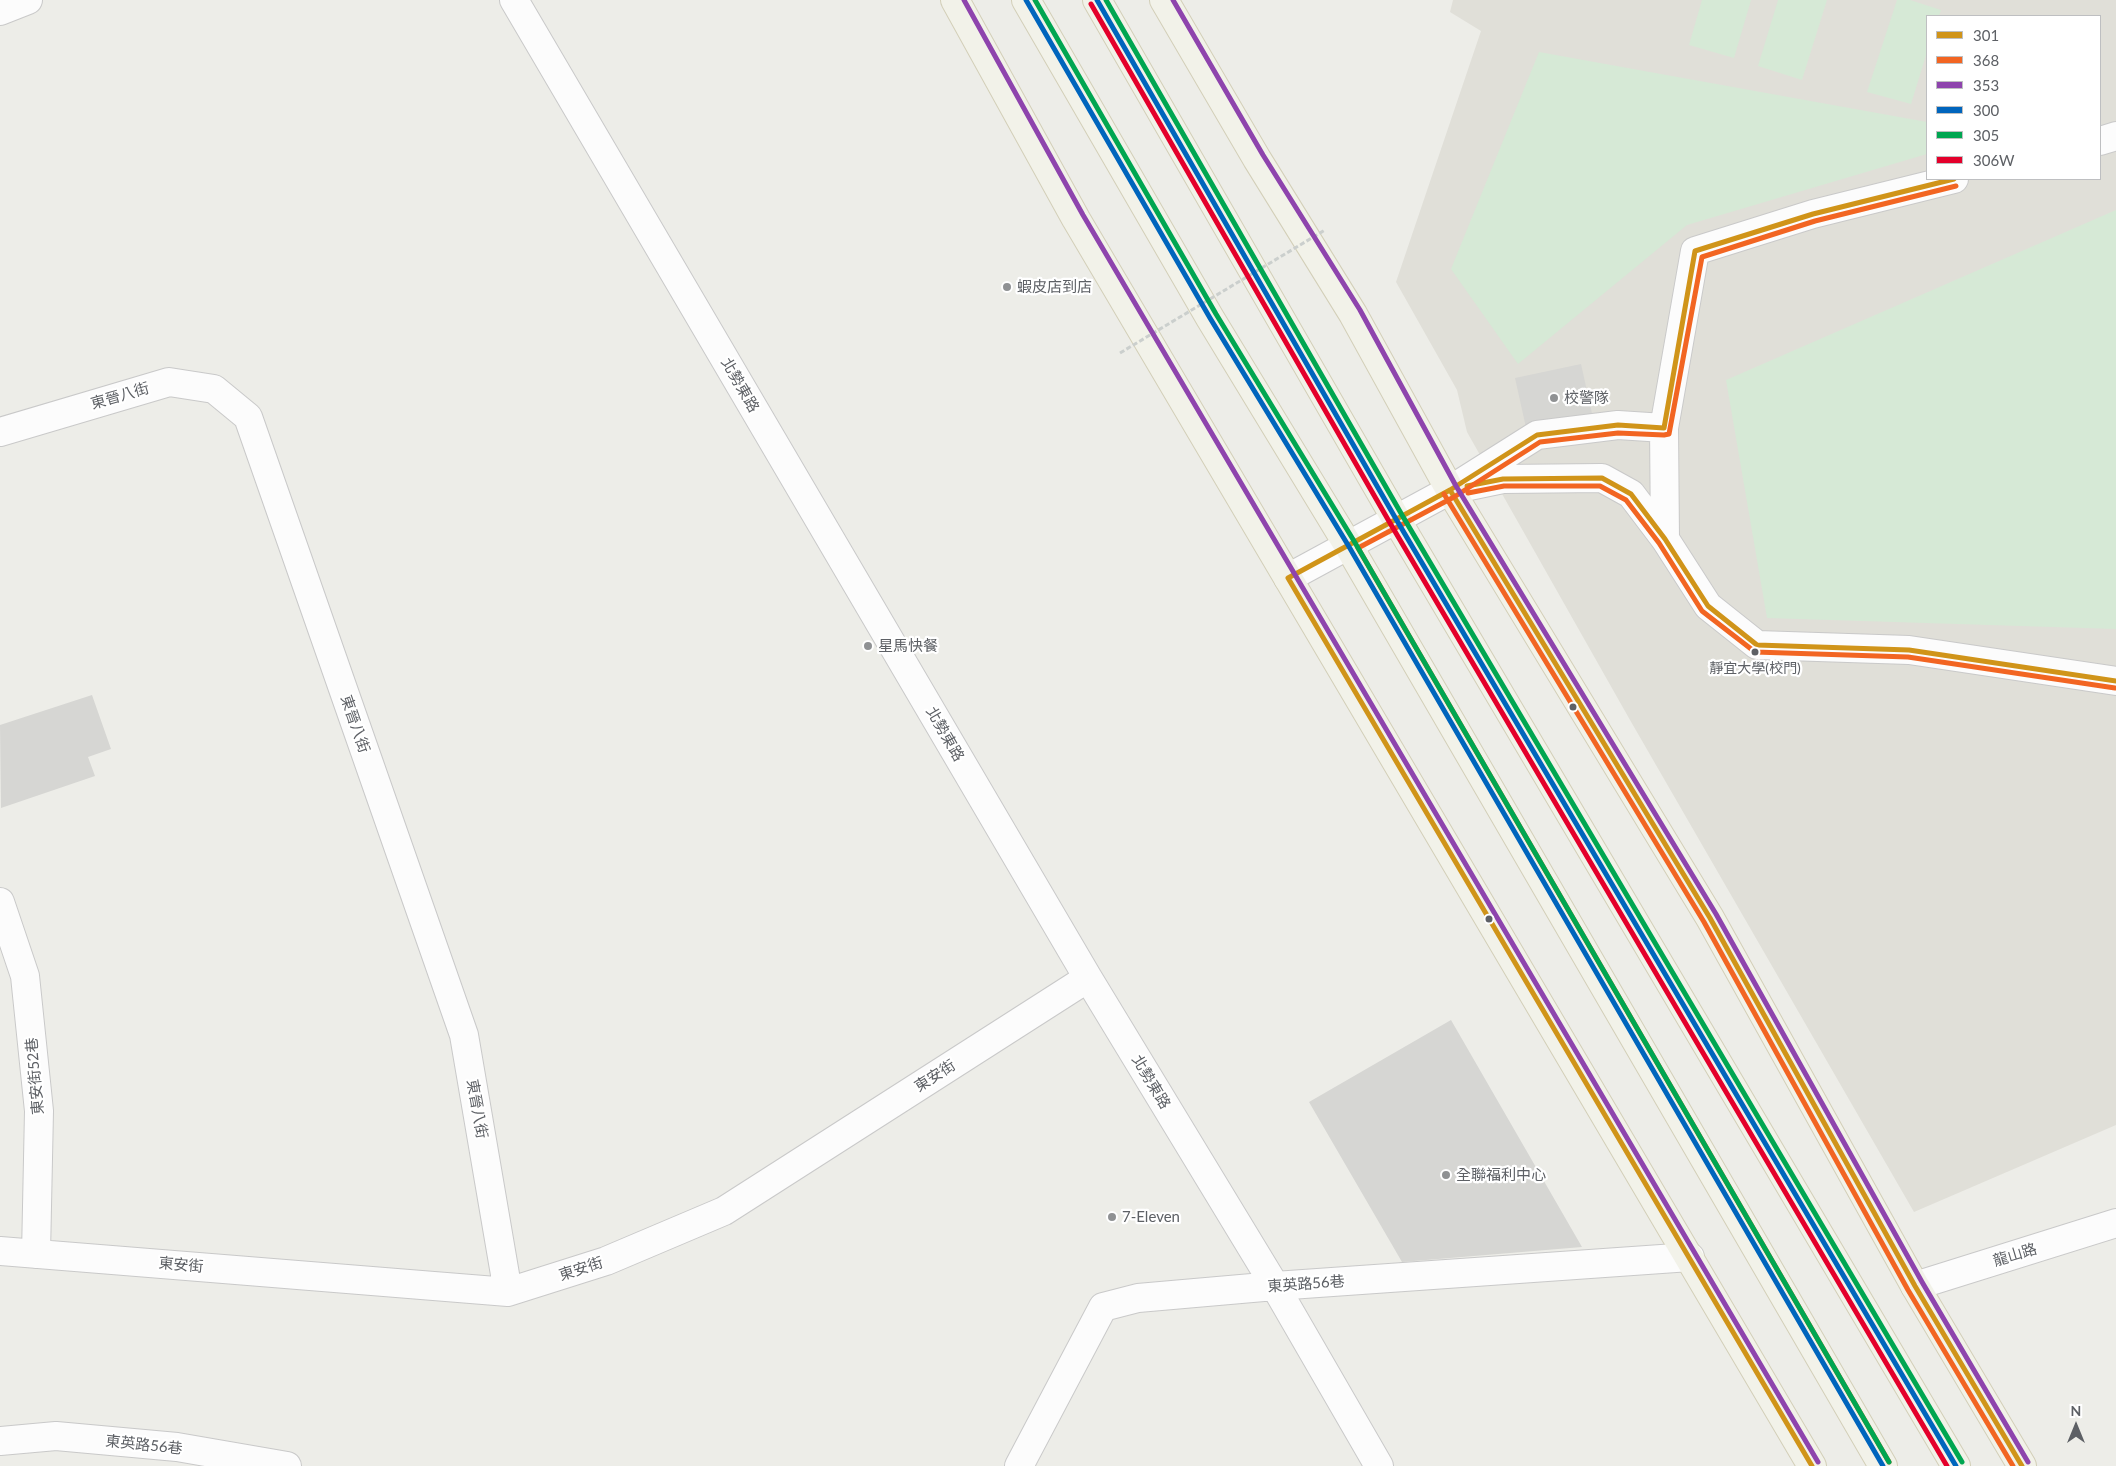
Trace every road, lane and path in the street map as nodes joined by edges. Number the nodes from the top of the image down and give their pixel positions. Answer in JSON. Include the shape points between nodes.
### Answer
{"nodes":[{"id":1,"x":28,"y":0,"type":"edge"},
{"id":2,"x":514,"y":0,"type":"edge"},
{"id":3,"x":955,"y":0,"type":"edge"},
{"id":4,"x":1026,"y":0,"type":"edge"},
{"id":5,"x":1097,"y":0,"type":"edge"},
{"id":6,"x":1164,"y":0,"type":"edge"},
{"id":7,"x":0,"y":11,"type":"edge"},
{"id":8,"x":2116,"y":136,"type":"edge"},
{"id":9,"x":2101,"y":141,"type":"edge"},
{"id":10,"x":1950,"y":180,"type":"edge"},
{"id":11,"x":1325,"y":230,"type":"dead end"},
{"id":12,"x":1120,"y":353,"type":"dead end"},
{"id":13,"x":1664,"y":428,"type":"junction"},
{"id":14,"x":0,"y":432,"type":"edge"},
{"id":15,"x":1450,"y":490,"type":"junction"},
{"id":16,"x":1396,"y":519,"type":"junction"},
{"id":17,"x":1665,"y":539,"type":"junction"},
{"id":18,"x":1348,"y":545,"type":"junction"},
{"id":19,"x":1288,"y":578,"type":"junction"},
{"id":20,"x":2116,"y":681,"type":"edge"},
{"id":21,"x":0,"y":902,"type":"edge"},
{"id":22,"x":1088,"y":978,"type":"junction"},
{"id":23,"x":2116,"y":1223,"type":"edge"},
{"id":24,"x":0,"y":1251,"type":"edge"},
{"id":25,"x":36,"y":1254,"type":"junction"},
{"id":26,"x":1690,"y":1257,"type":"junction"},
{"id":27,"x":1275,"y":1286,"type":"junction"},
{"id":28,"x":1915,"y":1286,"type":"junction"},
{"id":29,"x":508,"y":1292,"type":"junction"},
{"id":30,"x":0,"y":1440,"type":"edge"},
{"id":31,"x":287,"y":1466,"type":"edge"},
{"id":32,"x":1019,"y":1466,"type":"edge"},
{"id":33,"x":1379,"y":1466,"type":"edge"},
{"id":34,"x":1812,"y":1466,"type":"edge"},
{"id":35,"x":1883,"y":1466,"type":"edge"},
{"id":36,"x":1956,"y":1466,"type":"edge"},
{"id":37,"x":2022,"y":1466,"type":"edge"}],
"edges":[{"from":1,"to":7,"type":"street"},
{"from":2,"to":22,"type":"street","name":"北勢東路"},
{"from":3,"to":19,"type":"main road","via":[[1076,219]]},
{"from":4,"to":18,"type":"main road","via":[[1210,318]]},
{"from":5,"to":16,"type":"main road"},
{"from":6,"to":15,"type":"main road","via":[[1353,314]]},
{"from":8,"to":9,"type":"street"},
{"from":10,"to":13,"type":"street","via":[[1813,214],[1695,251]]},
{"from":11,"to":12,"type":"path","bridge":true},
{"from":13,"to":15,"type":"street","via":[[1618,425],[1537,436]]},
{"from":13,"to":17,"type":"street"},
{"from":14,"to":29,"type":"street","name":"東晉八街","via":[[169,382],[214,389],[248,417],[464,1035]]},
{"from":15,"to":16,"type":"street"},
{"from":15,"to":17,"type":"street","via":[[1502,479],[1602,478],[1631,494]]},
{"from":15,"to":28,"type":"main road","via":[[1710,918]]},
{"from":16,"to":18,"type":"street"},
{"from":16,"to":36,"type":"main road"},
{"from":17,"to":20,"type":"street","via":[[1708,606],[1756,645],[1909,650]]},
{"from":18,"to":19,"type":"street"},
{"from":18,"to":35,"type":"main road"},
{"from":19,"to":26,"type":"main road"},
{"from":21,"to":25,"type":"street","name":"東安街52巷","via":[[25,976],[39,1112]]},
{"from":22,"to":27,"type":"street","name":"北勢東路"},
{"from":22,"to":29,"type":"street","name":"東安街","via":[[724,1211],[606,1262]]},
{"from":23,"to":28,"type":"street","name":"龍山路"},
{"from":24,"to":25,"type":"street","name":"東安街"},
{"from":25,"to":29,"type":"street","name":"東安街"},
{"from":26,"to":27,"type":"street","name":"東英路56巷"},
{"from":26,"to":34,"type":"main road"},
{"from":27,"to":32,"type":"street","name":"東英路56巷","via":[[1138,1298],[1103,1307]]},
{"from":27,"to":33,"type":"street","name":"北勢東路"},
{"from":28,"to":37,"type":"main road"},
{"from":30,"to":31,"type":"street","name":"東英路56巷","via":[[56,1436],[177,1447]]}]}
